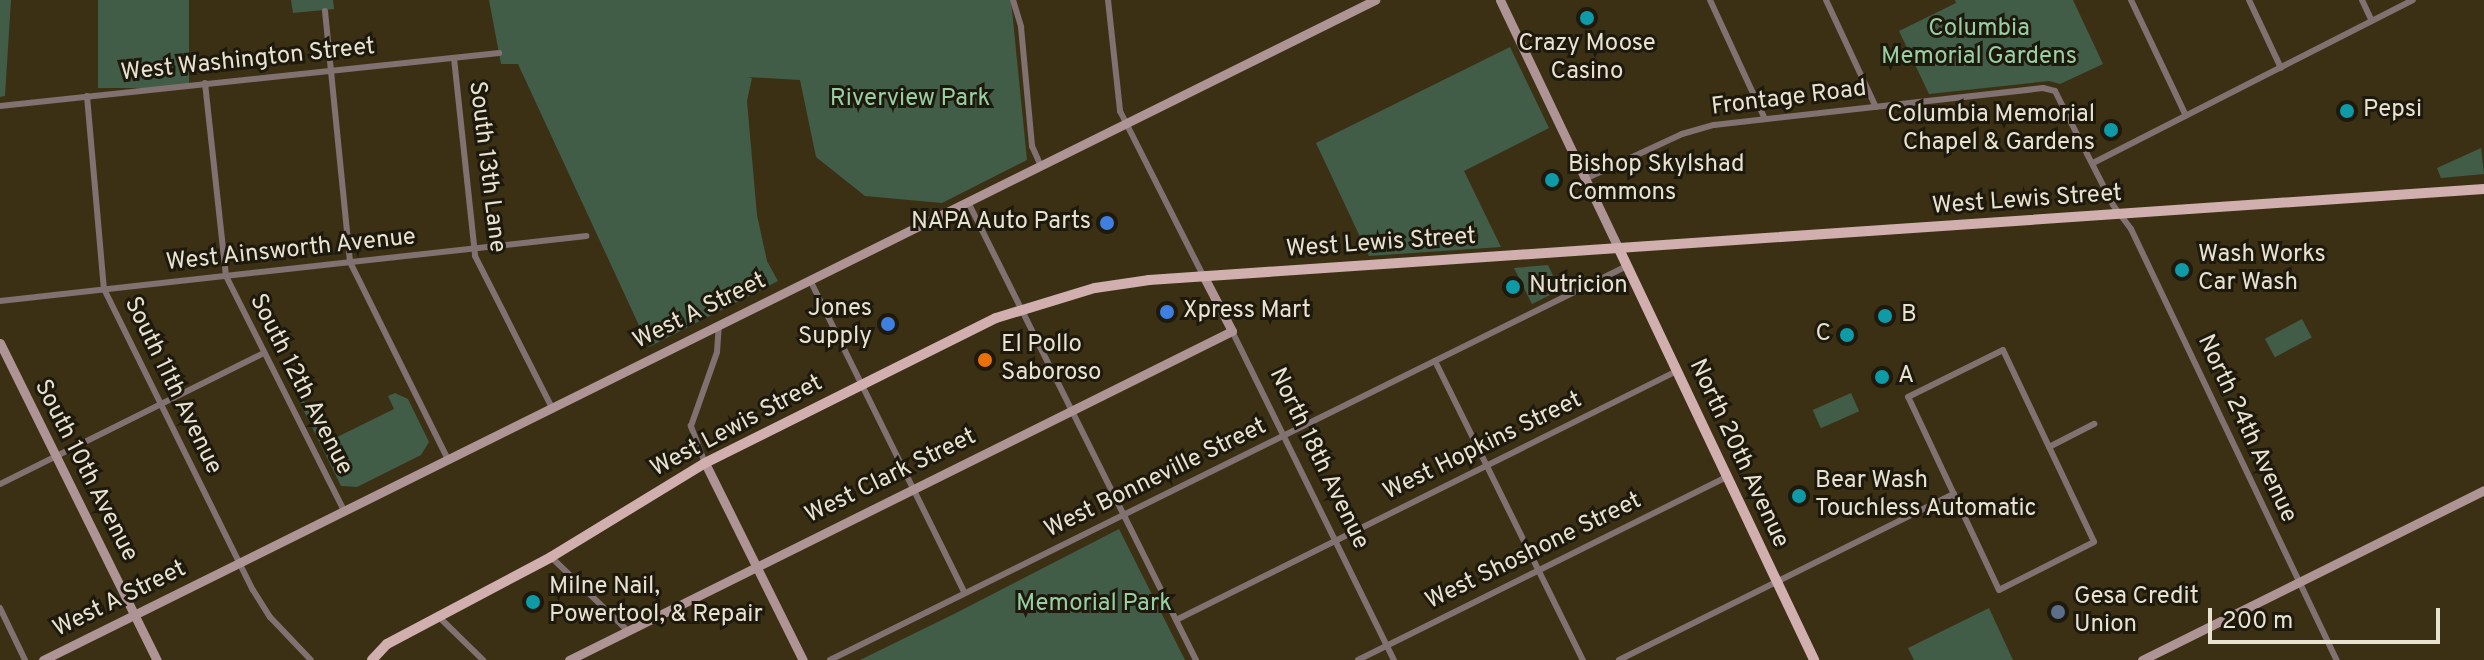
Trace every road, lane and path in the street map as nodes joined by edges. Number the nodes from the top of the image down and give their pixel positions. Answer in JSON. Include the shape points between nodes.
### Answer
{"nodes":[{"id":1,"x":1013,"y":0,"type":"edge"},
{"id":2,"x":1108,"y":0,"type":"edge"},
{"id":3,"x":1375,"y":0,"type":"edge"},
{"id":4,"x":1500,"y":0,"type":"edge"},
{"id":5,"x":1710,"y":0,"type":"edge"},
{"id":6,"x":1826,"y":0,"type":"edge"},
{"id":7,"x":2131,"y":0,"type":"edge"},
{"id":8,"x":2249,"y":0,"type":"edge"},
{"id":9,"x":2362,"y":0,"type":"edge"},
{"id":10,"x":2413,"y":0,"type":"edge"},
{"id":11,"x":325,"y":11,"type":"dead end"},
{"id":12,"x":2372,"y":21,"type":"junction"},
{"id":13,"x":499,"y":53,"type":"dead end"},
{"id":14,"x":454,"y":58,"type":"junction"},
{"id":15,"x":2281,"y":68,"type":"junction"},
{"id":16,"x":331,"y":71,"type":"junction"},
{"id":17,"x":205,"y":83,"type":"junction"},
{"id":18,"x":2055,"y":91,"type":"joint"},
{"id":19,"x":87,"y":96,"type":"junction"},
{"id":20,"x":0,"y":106,"type":"edge"},
{"id":21,"x":1876,"y":107,"type":"junction"},
{"id":22,"x":2186,"y":116,"type":"junction"},
{"id":23,"x":1765,"y":119,"type":"junction"},
{"id":24,"x":1126,"y":123,"type":"junction"},
{"id":25,"x":2093,"y":163,"type":"junction"},
{"id":26,"x":1041,"y":166,"type":"junction"},
{"id":27,"x":1585,"y":179,"type":"junction"},
{"id":28,"x":2484,"y":189,"type":"edge"},
{"id":29,"x":968,"y":202,"type":"junction"},
{"id":30,"x":2120,"y":214,"type":"junction"},
{"id":31,"x":586,"y":236,"type":"dead end"},
{"id":32,"x":474,"y":249,"type":"junction"},
{"id":33,"x":1619,"y":249,"type":"junction"},
{"id":34,"x":350,"y":262,"type":"junction"},
{"id":35,"x":1627,"y":266,"type":"junction"},
{"id":36,"x":226,"y":276,"type":"junction"},
{"id":37,"x":1204,"y":277,"type":"junction"},
{"id":38,"x":810,"y":280,"type":"junction"},
{"id":39,"x":104,"y":289,"type":"junction"},
{"id":40,"x":0,"y":301,"type":"edge"},
{"id":41,"x":1022,"y":308,"type":"junction"},
{"id":42,"x":719,"y":325,"type":"junction"},
{"id":43,"x":1232,"y":331,"type":"junction"},
{"id":44,"x":0,"y":343,"type":"edge"},
{"id":45,"x":264,"y":353,"type":"junction"},
{"id":46,"x":1435,"y":361,"type":"junction"},
{"id":47,"x":1677,"y":371,"type":"junction"},
{"id":48,"x":861,"y":384,"type":"junction"},
{"id":49,"x":161,"y":404,"type":"junction"},
{"id":50,"x":552,"y":408,"type":"junction"},
{"id":51,"x":1072,"y":410,"type":"junction"},
{"id":52,"x":2094,"y":424,"type":"dead end"},
{"id":53,"x":1283,"y":436,"type":"junction"},
{"id":54,"x":2049,"y":447,"type":"junction"},
{"id":55,"x":56,"y":457,"type":"junction"},
{"id":56,"x":448,"y":459,"type":"junction"},
{"id":57,"x":705,"y":463,"type":"junction"},
{"id":58,"x":1487,"y":466,"type":"junction"},
{"id":59,"x":1727,"y":477,"type":"junction"},
{"id":60,"x":0,"y":484,"type":"edge"},
{"id":61,"x":913,"y":489,"type":"junction"},
{"id":62,"x":2484,"y":490,"type":"edge"},
{"id":63,"x":1954,"y":494,"type":"junction"},
{"id":64,"x":344,"y":511,"type":"junction"},
{"id":65,"x":1123,"y":515,"type":"junction"},
{"id":66,"x":1335,"y":541,"type":"junction"},
{"id":67,"x":551,"y":557,"type":"junction"},
{"id":68,"x":239,"y":563,"type":"junction"},
{"id":69,"x":757,"y":567,"type":"junction"},
{"id":70,"x":1539,"y":570,"type":"junction"},
{"id":71,"x":1777,"y":582,"type":"junction"},
{"id":72,"x":2298,"y":582,"type":"junction"},
{"id":73,"x":965,"y":593,"type":"junction"},
{"id":74,"x":0,"y":608,"type":"edge"},
{"id":75,"x":134,"y":615,"type":"junction"},
{"id":76,"x":439,"y":617,"type":"junction"},
{"id":77,"x":1176,"y":620,"type":"junction"},
{"id":78,"x":628,"y":631,"type":"junction"},
{"id":79,"x":1387,"y":646,"type":"junction"},
{"id":80,"x":25,"y":660,"type":"edge"},
{"id":81,"x":43,"y":660,"type":"edge"},
{"id":82,"x":157,"y":660,"type":"edge"},
{"id":83,"x":311,"y":660,"type":"edge"},
{"id":84,"x":372,"y":660,"type":"edge"},
{"id":85,"x":483,"y":660,"type":"edge"},
{"id":86,"x":569,"y":660,"type":"edge"},
{"id":87,"x":803,"y":660,"type":"edge"},
{"id":88,"x":830,"y":660,"type":"edge"},
{"id":89,"x":1196,"y":660,"type":"edge"},
{"id":90,"x":1358,"y":660,"type":"edge"},
{"id":91,"x":1394,"y":660,"type":"edge"},
{"id":92,"x":1583,"y":660,"type":"edge"},
{"id":93,"x":1619,"y":660,"type":"edge"},
{"id":94,"x":1814,"y":660,"type":"edge"},
{"id":95,"x":2142,"y":660,"type":"edge"},
{"id":96,"x":2337,"y":660,"type":"edge"}],
"edges":[{"from":1,"to":26,"type":"street","via":[[1022,37],[1032,146]]},
{"from":2,"to":24,"type":"street","via":[[1120,111]]},
{"from":3,"to":24,"type":"main road","name":"West A Street"},
{"from":4,"to":27,"type":"main road"},
{"from":5,"to":23,"type":"street"},
{"from":6,"to":21,"type":"street"},
{"from":7,"to":22,"type":"street"},
{"from":8,"to":15,"type":"street"},
{"from":9,"to":12,"type":"street"},
{"from":10,"to":12,"type":"street"},
{"from":11,"to":16,"type":"street"},
{"from":12,"to":15,"type":"street"},
{"from":13,"to":14,"type":"street","name":"West Washington Street"},
{"from":14,"to":16,"type":"street","name":"West Washington Street"},
{"from":14,"to":32,"type":"street","name":"South 13th Lane"},
{"from":15,"to":22,"type":"street"},
{"from":16,"to":17,"type":"street","name":"West Washington Street"},
{"from":16,"to":34,"type":"street"},
{"from":17,"to":19,"type":"street","name":"West Washington Street"},
{"from":17,"to":36,"type":"street","name":"South 12th Avenue"},
{"from":18,"to":21,"type":"street","name":"Frontage Road","via":[[2043,88]]},
{"from":18,"to":25,"type":"street","name":"North 24th Avenue"},
{"from":19,"to":20,"type":"street","name":"West Washington Street"},
{"from":19,"to":39,"type":"street","name":"South 11th Avenue"},
{"from":21,"to":23,"type":"street","name":"Frontage Road"},
{"from":22,"to":25,"type":"street"},
{"from":23,"to":27,"type":"street","name":"Frontage Road","via":[[1693,130]]},
{"from":24,"to":26,"type":"main road","name":"West A Street"},
{"from":24,"to":37,"type":"street"},
{"from":25,"to":30,"type":"street","name":"North 24th Avenue"},
{"from":26,"to":29,"type":"main road","name":"West A Street"},
{"from":27,"to":33,"type":"main road"},
{"from":28,"to":30,"type":"main road","name":"West Lewis Street"},
{"from":29,"to":38,"type":"main road","name":"West A Street"},
{"from":29,"to":41,"type":"street"},
{"from":30,"to":33,"type":"main road","name":"West Lewis Street"},
{"from":30,"to":72,"type":"street","name":"North 24th Avenue"},
{"from":31,"to":32,"type":"street","name":"West Ainsworth Avenue"},
{"from":32,"to":34,"type":"street","name":"West Ainsworth Avenue"},
{"from":32,"to":50,"type":"street","name":"South 13th Lane"},
{"from":33,"to":35,"type":"main road","name":"North 20th Avenue"},
{"from":33,"to":37,"type":"main road","name":"West Lewis Street"},
{"from":34,"to":36,"type":"street","name":"West Ainsworth Avenue"},
{"from":34,"to":56,"type":"street"},
{"from":35,"to":46,"type":"street","name":"West Bonneville Street"},
{"from":35,"to":47,"type":"main road","name":"North 20th Avenue"},
{"from":36,"to":39,"type":"street","name":"West Ainsworth Avenue"},
{"from":36,"to":45,"type":"street","name":"South 12th Avenue"},
{"from":37,"to":41,"type":"main road","name":"West Lewis Street","via":[[1122,283]]},
{"from":37,"to":43,"type":"main road","name":"North 18th Avenue"},
{"from":38,"to":42,"type":"main road","name":"West A Street"},
{"from":38,"to":48,"type":"street"},
{"from":39,"to":40,"type":"street","name":"West Ainsworth Avenue"},
{"from":39,"to":49,"type":"street","name":"South 11th Avenue"},
{"from":41,"to":48,"type":"main road","name":"West Lewis Street"},
{"from":41,"to":51,"type":"street"},
{"from":42,"to":50,"type":"main road","name":"West A Street"},
{"from":42,"to":57,"type":"street","via":[[717,352],[691,426]]},
{"from":43,"to":51,"type":"main road","name":"West Clark Street"},
{"from":43,"to":53,"type":"street","name":"North 18th Avenue"},
{"from":44,"to":55,"type":"main road","name":"South 10th Avenue"},
{"from":45,"to":49,"type":"street"},
{"from":45,"to":64,"type":"street","name":"South 12th Avenue"},
{"from":46,"to":53,"type":"street","name":"West Bonneville Street"},
{"from":46,"to":58,"type":"street"},
{"from":47,"to":58,"type":"street","name":"West Hopkins Street"},
{"from":47,"to":59,"type":"main road","name":"North 20th Avenue"},
{"from":48,"to":57,"type":"main road","name":"West Lewis Street"},
{"from":48,"to":61,"type":"street"},
{"from":49,"to":55,"type":"street"},
{"from":49,"to":68,"type":"street","name":"South 11th Avenue"},
{"from":50,"to":56,"type":"main road","name":"West A Street"},
{"from":51,"to":61,"type":"main road","name":"West Clark Street"},
{"from":51,"to":65,"type":"street"},
{"from":52,"to":54,"type":"street"},
{"from":53,"to":65,"type":"street","name":"West Bonneville Street"},
{"from":53,"to":66,"type":"street","name":"North 18th Avenue"},
{"from":54,"to":63,"type":"street","via":[[2094,542],[1999,590]]},
{"from":54,"to":63,"type":"street","via":[[2003,350],[1908,397]]},
{"from":55,"to":60,"type":"street"},
{"from":55,"to":75,"type":"main road","name":"South 10th Avenue"},
{"from":56,"to":64,"type":"main road","name":"West A Street"},
{"from":57,"to":67,"type":"main road","name":"West Lewis Street"},
{"from":57,"to":69,"type":"main road"},
{"from":58,"to":66,"type":"street","name":"West Hopkins Street"},
{"from":58,"to":70,"type":"street"},
{"from":59,"to":70,"type":"street","name":"West Shoshone Street"},
{"from":59,"to":71,"type":"main road","name":"North 20th Avenue"},
{"from":61,"to":69,"type":"main road","name":"West Clark Street"},
{"from":61,"to":73,"type":"street"},
{"from":62,"to":72,"type":"main road"},
{"from":63,"to":71,"type":"street"},
{"from":64,"to":68,"type":"main road","name":"West A Street"},
{"from":65,"to":73,"type":"street","name":"West Bonneville Street"},
{"from":65,"to":77,"type":"street"},
{"from":66,"to":77,"type":"street","name":"West Hopkins Street"},
{"from":66,"to":79,"type":"street","name":"North 18th Avenue"},
{"from":67,"to":76,"type":"main road","name":"West Lewis Street"},
{"from":67,"to":78,"type":"street"},
{"from":68,"to":75,"type":"main road","name":"West A Street"},
{"from":68,"to":83,"type":"street","name":"South 11th Avenue","via":[[270,617]]},
{"from":69,"to":78,"type":"main road","name":"West Clark Street"},
{"from":69,"to":87,"type":"main road"},
{"from":70,"to":79,"type":"street","name":"West Shoshone Street"},
{"from":70,"to":92,"type":"street"},
{"from":71,"to":93,"type":"street"},
{"from":71,"to":94,"type":"main road","name":"North 20th Avenue"},
{"from":72,"to":95,"type":"main road"},
{"from":72,"to":96,"type":"street","name":"North 24th Avenue"},
{"from":73,"to":88,"type":"street","name":"West Bonneville Street"},
{"from":74,"to":80,"type":"street"},
{"from":75,"to":81,"type":"main road","name":"West A Street"},
{"from":75,"to":82,"type":"main road","name":"South 10th Avenue"},
{"from":76,"to":84,"type":"main road","name":"West Lewis Street","via":[[387,644]]},
{"from":76,"to":85,"type":"street"},
{"from":77,"to":89,"type":"street"},
{"from":78,"to":86,"type":"main road","name":"West Clark Street"},
{"from":79,"to":90,"type":"street","name":"West Shoshone Street"},
{"from":79,"to":91,"type":"street","name":"North 18th Avenue"}]}
